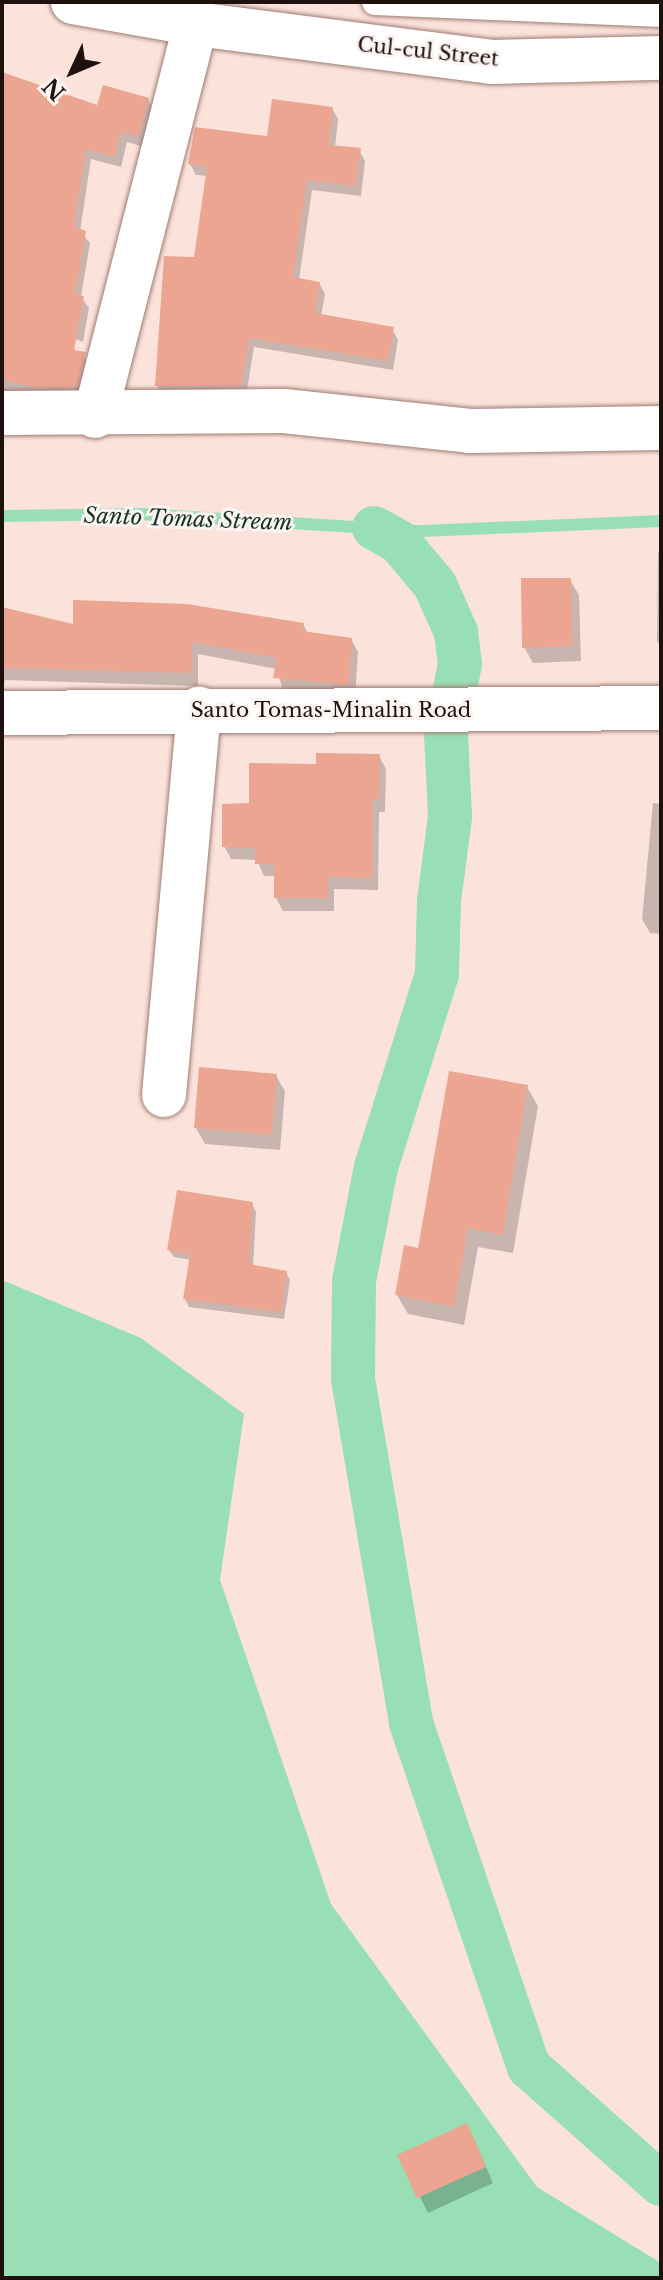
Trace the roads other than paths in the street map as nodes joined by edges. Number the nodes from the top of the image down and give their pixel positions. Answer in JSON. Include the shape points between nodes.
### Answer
{"nodes":[{"id":1,"x":73,"y":2,"type":"edge"},
{"id":2,"x":375,"y":2,"type":"edge"},
{"id":3,"x":661,"y":14,"type":"edge"},
{"id":4,"x":196,"y":24,"type":"junction"},
{"id":5,"x":661,"y":58,"type":"edge"},
{"id":6,"x":2,"y":413,"type":"edge"},
{"id":7,"x":95,"y":416,"type":"junction"},
{"id":8,"x":661,"y":428,"type":"edge"},
{"id":9,"x":661,"y":708,"type":"edge"},
{"id":10,"x":199,"y":709,"type":"junction"},
{"id":11,"x":2,"y":713,"type":"edge"},
{"id":12,"x":164,"y":1095,"type":"dead end"}],
"edges":[{"from":1,"to":4,"type":"street","name":"Cul-cul Street"},
{"from":2,"to":3,"type":"lane"},
{"from":4,"to":5,"type":"street","name":"Cul-cul Street","via":[[492,62]]},
{"from":4,"to":7,"type":"street"},
{"from":6,"to":7,"type":"street"},
{"from":7,"to":8,"type":"street","via":[[284,411],[470,431]]},
{"from":9,"to":10,"type":"street","name":"Santo Tomas-Minalin Road"},
{"from":10,"to":11,"type":"street","name":"Santo Tomas-Minalin Road"},
{"from":10,"to":12,"type":"street"}]}
